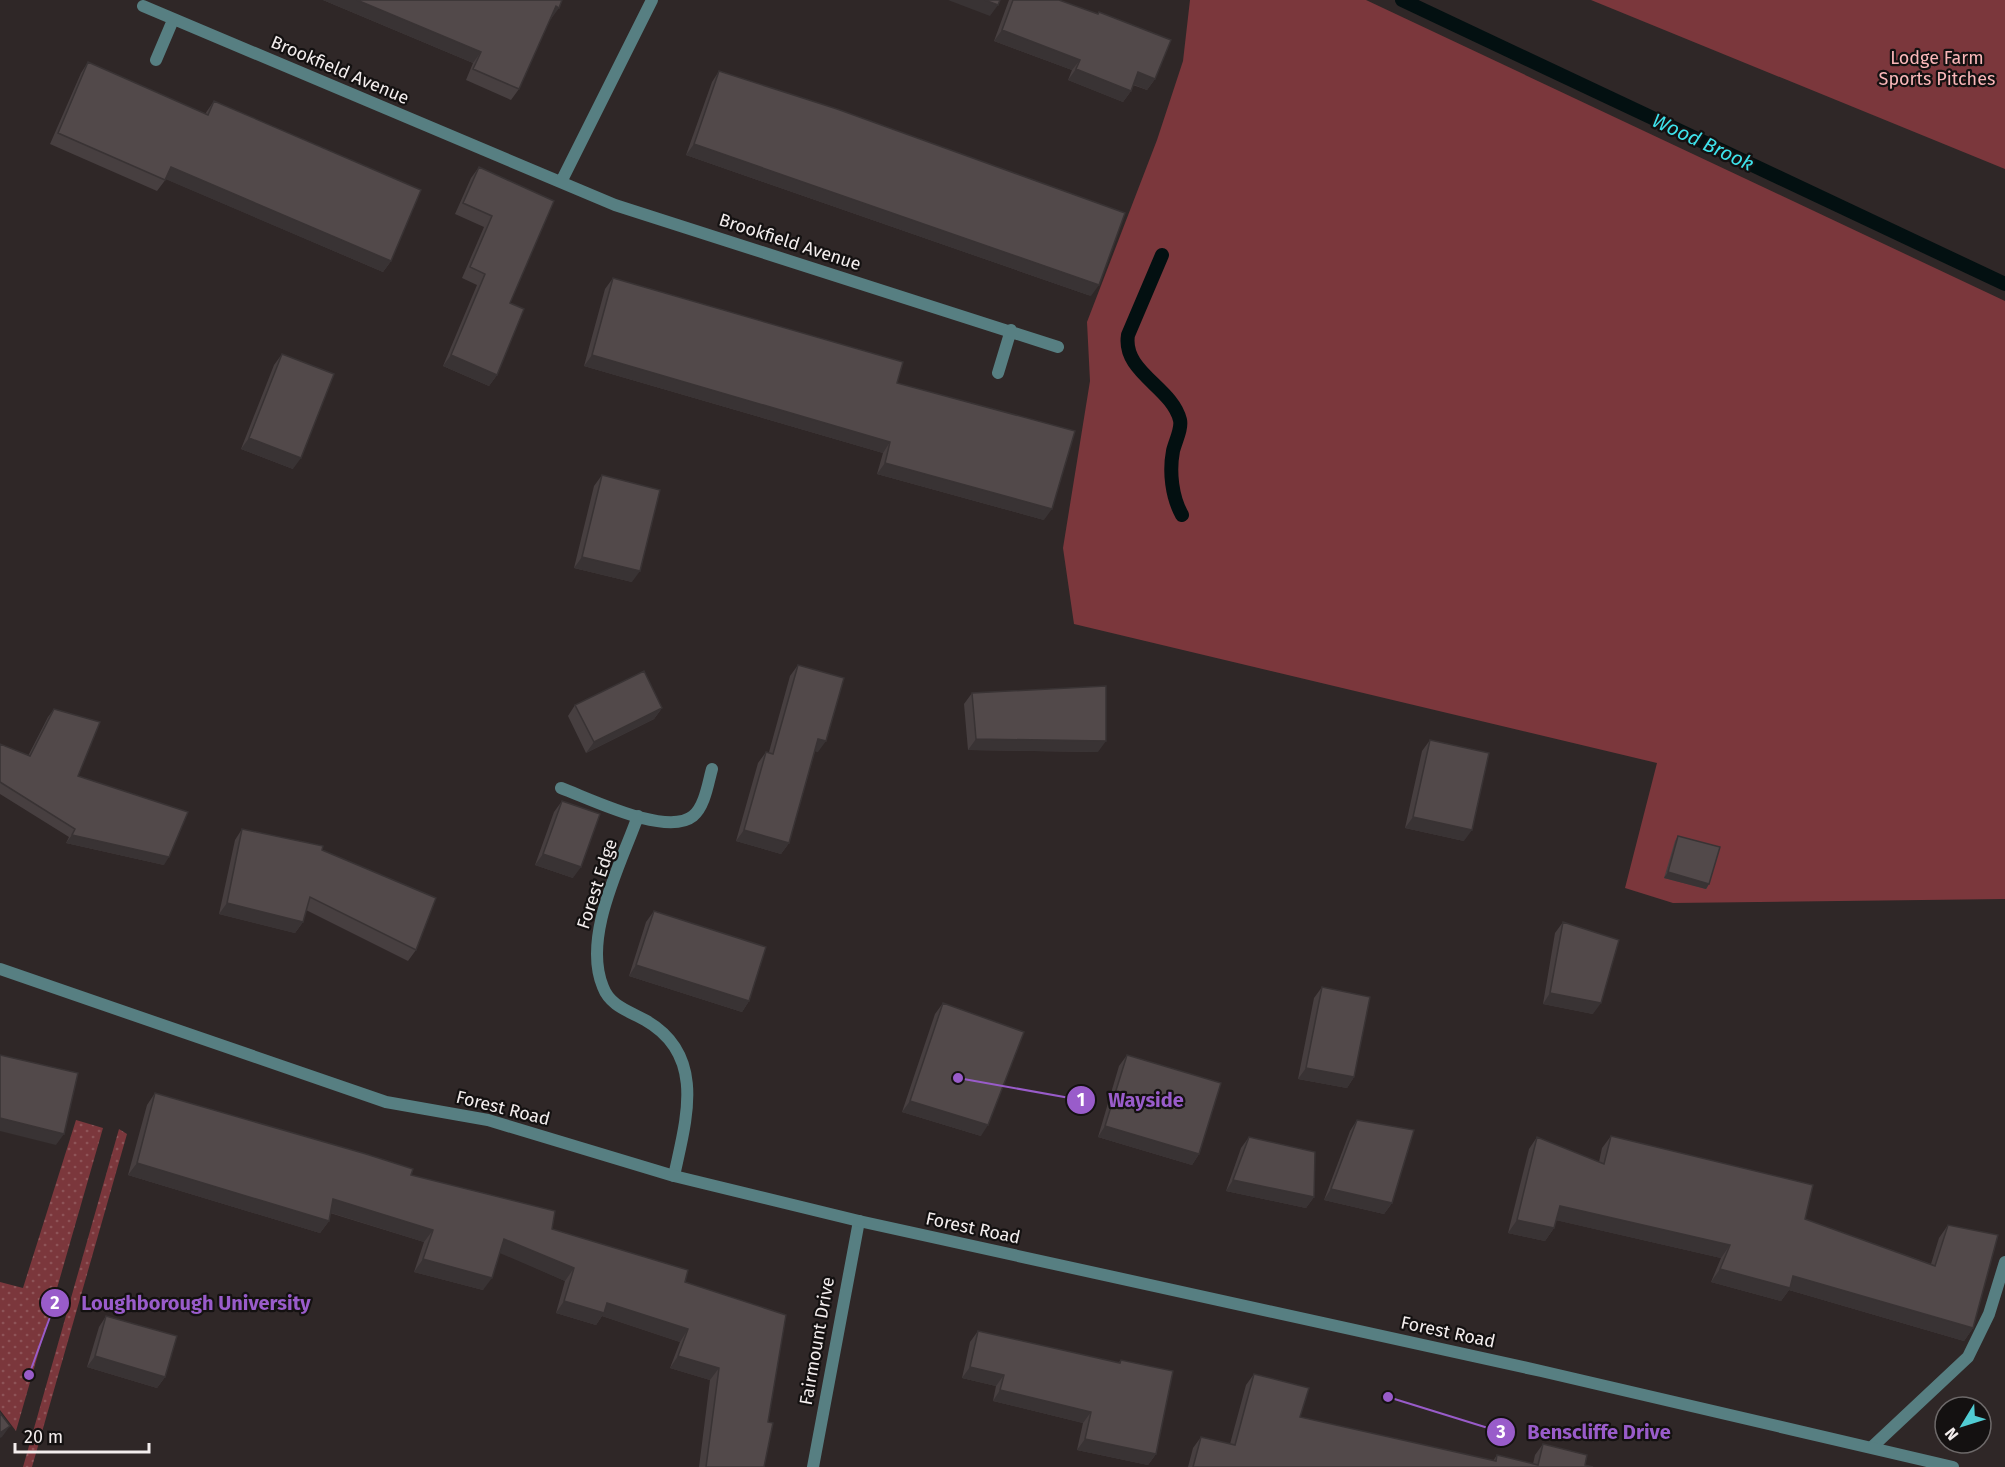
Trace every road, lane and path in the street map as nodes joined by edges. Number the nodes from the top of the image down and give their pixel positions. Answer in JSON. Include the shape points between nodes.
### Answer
{"nodes":[{"id":1,"x":652,"y":0,"type":"edge"},
{"id":2,"x":143,"y":6,"type":"dead end"},
{"id":3,"x":173,"y":20,"type":"junction"},
{"id":4,"x":156,"y":60,"type":"dead end"},
{"id":5,"x":561,"y":182,"type":"junction"},
{"id":6,"x":1011,"y":330,"type":"junction"},
{"id":7,"x":1058,"y":347,"type":"dead end"},
{"id":8,"x":998,"y":373,"type":"dead end"},
{"id":9,"x":712,"y":769,"type":"dead end"},
{"id":10,"x":561,"y":788,"type":"dead end"},
{"id":11,"x":638,"y":816,"type":"junction"},
{"id":12,"x":0,"y":969,"type":"edge"},
{"id":13,"x":674,"y":1176,"type":"junction"},
{"id":14,"x":859,"y":1221,"type":"junction"},
{"id":15,"x":2005,"y":1262,"type":"edge"},
{"id":16,"x":1872,"y":1447,"type":"junction"},
{"id":17,"x":1933,"y":1464,"type":"edge"},
{"id":18,"x":813,"y":1467,"type":"edge"},
{"id":19,"x":1953,"y":1467,"type":"edge"}],
"edges":[{"from":1,"to":5,"type":"street"},
{"from":2,"to":3,"type":"street","name":"Brookfield Avenue"},
{"from":3,"to":4,"type":"street"},
{"from":3,"to":5,"type":"street","name":"Brookfield Avenue"},
{"from":5,"to":6,"type":"street","name":"Brookfield Avenue","via":[[615,205]]},
{"from":6,"to":7,"type":"street","name":"Brookfield Avenue"},
{"from":6,"to":8,"type":"street"},
{"from":9,"to":11,"type":"street","via":[[702,801],[695,814],[685,821],[672,824]]},
{"from":10,"to":11,"type":"street"},
{"from":11,"to":13,"type":"street","name":"Forest Edge","via":[[598,930],[596,954],[603,988],[620,1008],[666,1035],[688,1079],[689,1108]]},
{"from":12,"to":13,"type":"street","name":"Forest Road","via":[[386,1102],[488,1120]]},
{"from":13,"to":14,"type":"street","name":"Forest Road"},
{"from":14,"to":16,"type":"street","name":"Forest Road"},
{"from":14,"to":18,"type":"street","name":"Fairmount Drive"},
{"from":15,"to":16,"type":"street","via":[[1989,1314],[1968,1357]]},
{"from":16,"to":17,"type":"street","name":"Forest Road"},
{"from":17,"to":19,"type":"street","name":"Forest Road"}]}
